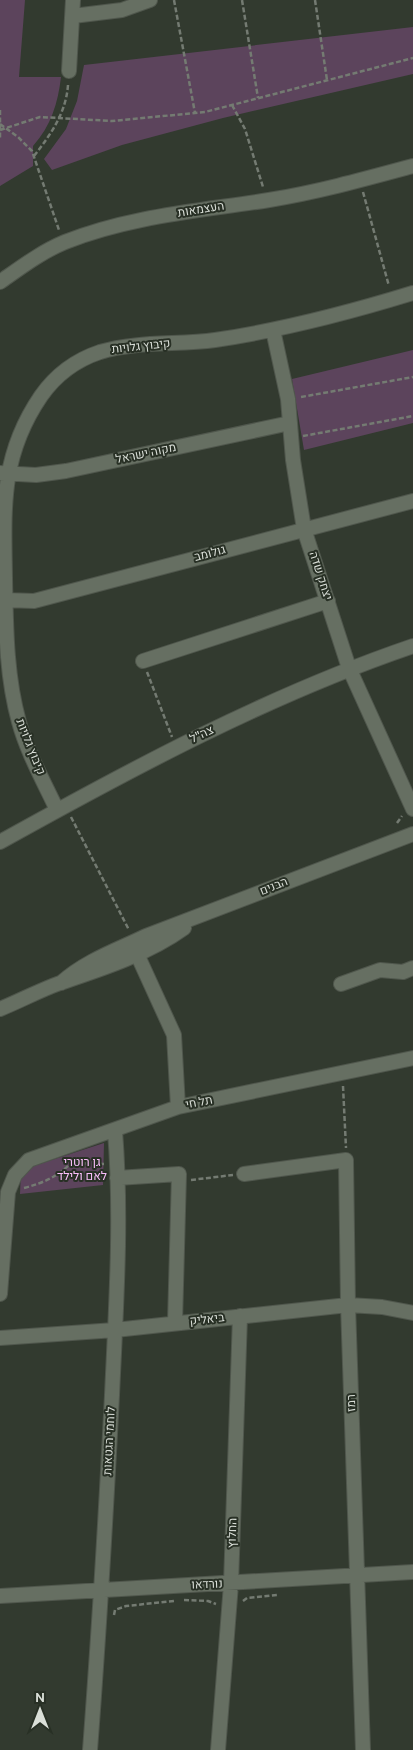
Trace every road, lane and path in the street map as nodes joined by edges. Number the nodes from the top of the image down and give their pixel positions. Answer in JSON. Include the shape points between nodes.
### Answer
{"nodes":[{"id":1,"x":73,"y":0,"type":"edge"},
{"id":2,"x":150,"y":0,"type":"edge"},
{"id":3,"x":174,"y":0,"type":"edge"},
{"id":4,"x":242,"y":0,"type":"edge"},
{"id":5,"x":315,"y":0,"type":"edge"},
{"id":6,"x":121,"y":5,"type":"edge"},
{"id":7,"x":73,"y":16,"type":"junction"},
{"id":8,"x":413,"y":58,"type":"edge"},
{"id":9,"x":70,"y":71,"type":"joint"},
{"id":10,"x":327,"y":80,"type":"junction"},
{"id":11,"x":258,"y":98,"type":"junction"},
{"id":12,"x":232,"y":105,"type":"junction"},
{"id":13,"x":0,"y":110,"type":"edge"},
{"id":14,"x":195,"y":114,"type":"junction"},
{"id":15,"x":61,"y":117,"type":"junction"},
{"id":16,"x":0,"y":124,"type":"edge"},
{"id":17,"x":6,"y":128,"type":"junction"},
{"id":18,"x":0,"y":130,"type":"edge"},
{"id":19,"x":0,"y":139,"type":"edge"},
{"id":20,"x":34,"y":156,"type":"junction"},
{"id":21,"x":413,"y":166,"type":"edge"},
{"id":22,"x":360,"y":180,"type":"junction"},
{"id":23,"x":267,"y":200,"type":"junction"},
{"id":24,"x":64,"y":243,"type":"junction"},
{"id":25,"x":0,"y":282,"type":"edge"},
{"id":26,"x":413,"y":293,"type":"edge"},
{"id":27,"x":393,"y":299,"type":"junction"},
{"id":28,"x":273,"y":330,"type":"junction"},
{"id":29,"x":413,"y":378,"type":"edge"},
{"id":30,"x":288,"y":399,"type":"junction"},
{"id":31,"x":413,"y":416,"type":"edge"},
{"id":32,"x":290,"y":423,"type":"junction"},
{"id":33,"x":291,"y":438,"type":"junction"},
{"id":34,"x":3,"y":474,"type":"edge"},
{"id":35,"x":413,"y":501,"type":"edge"},
{"id":36,"x":304,"y":529,"type":"junction"},
{"id":37,"x":5,"y":600,"type":"junction"},
{"id":38,"x":328,"y":601,"type":"junction"},
{"id":39,"x":413,"y":646,"type":"edge"},
{"id":40,"x":143,"y":660,"type":"joint"},
{"id":41,"x":350,"y":668,"type":"junction"},
{"id":42,"x":176,"y":748,"type":"junction"},
{"id":43,"x":61,"y":808,"type":"junction"},
{"id":44,"x":408,"y":812,"type":"edge"},
{"id":45,"x":397,"y":823,"type":"dead end"},
{"id":46,"x":413,"y":828,"type":"edge"},
{"id":47,"x":413,"y":834,"type":"edge"},
{"id":48,"x":0,"y":842,"type":"edge"},
{"id":49,"x":356,"y":854,"type":"junction"},
{"id":50,"x":193,"y":920,"type":"junction"},
{"id":51,"x":130,"y":934,"type":"dead end"},
{"id":52,"x":137,"y":954,"type":"junction"},
{"id":53,"x":413,"y":968,"type":"edge"},
{"id":54,"x":61,"y":983,"type":"junction"},
{"id":55,"x":341,"y":984,"type":"dead end"},
{"id":56,"x":0,"y":1009,"type":"edge"},
{"id":57,"x":413,"y":1058,"type":"edge"},
{"id":58,"x":342,"y":1071,"type":"junction"},
{"id":59,"x":178,"y":1108,"type":"junction"},
{"id":60,"x":115,"y":1131,"type":"junction"},
{"id":61,"x":346,"y":1160,"type":"junction"},
{"id":62,"x":118,"y":1164,"type":"junction"},
{"id":63,"x":244,"y":1174,"type":"joint"},
{"id":64,"x":118,"y":1178,"type":"junction"},
{"id":65,"x":179,"y":1182,"type":"junction"},
{"id":66,"x":8,"y":1192,"type":"junction"},
{"id":67,"x":0,"y":1294,"type":"edge"},
{"id":68,"x":348,"y":1305,"type":"junction"},
{"id":69,"x":413,"y":1313,"type":"edge"},
{"id":70,"x":240,"y":1316,"type":"junction"},
{"id":71,"x":175,"y":1323,"type":"junction"},
{"id":72,"x":115,"y":1330,"type":"junction"},
{"id":73,"x":0,"y":1338,"type":"edge"},
{"id":74,"x":413,"y":1572,"type":"edge"},
{"id":75,"x":359,"y":1575,"type":"junction"},
{"id":76,"x":231,"y":1584,"type":"junction"},
{"id":77,"x":103,"y":1590,"type":"junction"},
{"id":78,"x":278,"y":1595,"type":"dead end"},
{"id":79,"x":0,"y":1596,"type":"edge"},
{"id":80,"x":241,"y":1603,"type":"dead end"},
{"id":81,"x":219,"y":1611,"type":"dead end"},
{"id":82,"x":111,"y":1622,"type":"dead end"},
{"id":83,"x":90,"y":1750,"type":"edge"},
{"id":84,"x":218,"y":1750,"type":"edge"},
{"id":85,"x":363,"y":1750,"type":"edge"}],
"edges":[{"from":1,"to":7,"type":"street"},
{"from":2,"to":6,"type":"street"},
{"from":3,"to":14,"type":"path"},
{"from":4,"to":11,"type":"path"},
{"from":5,"to":10,"type":"path"},
{"from":6,"to":7,"type":"street"},
{"from":7,"to":9,"type":"street"},
{"from":8,"to":10,"type":"path"},
{"from":9,"to":15,"type":"path"},
{"from":10,"to":11,"type":"path"},
{"from":11,"to":12,"type":"path"},
{"from":12,"to":14,"type":"path"},
{"from":12,"to":23,"type":"path","via":[[245,130]]},
{"from":13,"to":16,"type":"path"},
{"from":14,"to":15,"type":"path","via":[[112,121]]},
{"from":15,"to":17,"type":"path","via":[[40,117]]},
{"from":15,"to":20,"type":"path"},
{"from":16,"to":17,"type":"path"},
{"from":16,"to":18,"type":"path"},
{"from":17,"to":18,"type":"path"},
{"from":17,"to":20,"type":"path"},
{"from":18,"to":19,"type":"path"},
{"from":20,"to":24,"type":"path"},
{"from":21,"to":22,"type":"street","name":"העצמאות"},
{"from":22,"to":23,"type":"street","name":"העצמאות"},
{"from":22,"to":27,"type":"path"},
{"from":23,"to":24,"type":"street","name":"העצמאות","via":[[148,218]]},
{"from":24,"to":25,"type":"street","name":"העצמאות","via":[[28,262]]},
{"from":26,"to":27,"type":"street","name":"קיבוץ גלויות"},
{"from":27,"to":28,"type":"street","name":"קיבוץ גלויות","via":[[343,315]]},
{"from":28,"to":30,"type":"street","name":"יצחק שדה"},
{"from":28,"to":34,"type":"street","name":"קיבוץ גלויות","via":[[214,340],[121,347],[99,352],[77,363],[52,380],[22,422]]},
{"from":29,"to":30,"type":"path"},
{"from":30,"to":32,"type":"street","name":"יצחק שדה"},
{"from":31,"to":33,"type":"path"},
{"from":32,"to":33,"type":"street","name":"יצחק שדה"},
{"from":32,"to":34,"type":"street","name":"מקוה ישראל","via":[[66,471],[36,475]]},
{"from":33,"to":36,"type":"street","name":"יצחק שדה"},
{"from":34,"to":37,"type":"street","name":"קיבוץ גלויות"},
{"from":35,"to":36,"type":"street","name":"גולומב"},
{"from":36,"to":37,"type":"street","name":"גולומב","via":[[34,601]]},
{"from":36,"to":38,"type":"street","name":"יצחק שדה"},
{"from":37,"to":43,"type":"street","name":"קיבוץ גלויות","via":[[9,671],[19,724]]},
{"from":38,"to":40,"type":"street"},
{"from":38,"to":41,"type":"street","name":"יצחק שדה"},
{"from":39,"to":41,"type":"street","name":"צה\"ל"},
{"from":40,"to":42,"type":"path"},
{"from":41,"to":42,"type":"street","name":"צה\"ל"},
{"from":41,"to":44,"type":"street","name":"יצחק שדה"},
{"from":42,"to":43,"type":"street","name":"צה\"ל"},
{"from":43,"to":48,"type":"street","name":"צה\"ל"},
{"from":43,"to":51,"type":"path"},
{"from":44,"to":45,"type":"path"},
{"from":46,"to":49,"type":"street","name":"הבנים","via":[[387,835]]},
{"from":47,"to":49,"type":"street","name":"הבנים","via":[[374,851]]},
{"from":49,"to":50,"type":"street","name":"הבנים"},
{"from":50,"to":52,"type":"street","name":"הבנים","via":[[175,934]]},
{"from":50,"to":54,"type":"street","name":"הבנים","via":[[176,924],[105,955],[70,974]]},
{"from":52,"to":54,"type":"street","name":"הבנים"},
{"from":52,"to":59,"type":"street","via":[[174,1035]]},
{"from":53,"to":55,"type":"street","via":[[403,972],[380,970]]},
{"from":54,"to":56,"type":"street","name":"הבנים"},
{"from":57,"to":58,"type":"street","name":"תל חי"},
{"from":58,"to":59,"type":"street","name":"תל חי"},
{"from":58,"to":61,"type":"path"},
{"from":59,"to":60,"type":"street","name":"תל חי"},
{"from":60,"to":62,"type":"street","name":"לוחמי הגטאות"},
{"from":60,"to":66,"type":"street","name":"תל חי","via":[[29,1160],[15,1174]]},
{"from":61,"to":63,"type":"street"},
{"from":61,"to":68,"type":"street","name":"רמז"},
{"from":62,"to":64,"type":"street","name":"לוחמי הגטאות"},
{"from":62,"to":66,"type":"path","via":[[71,1163],[61,1173],[42,1183]]},
{"from":63,"to":65,"type":"path"},
{"from":64,"to":65,"type":"street","via":[[179,1174]]},
{"from":64,"to":72,"type":"street","name":"לוחמי הגטאות"},
{"from":65,"to":71,"type":"street"},
{"from":66,"to":67,"type":"street"},
{"from":68,"to":69,"type":"street","name":"ביאליק"},
{"from":68,"to":70,"type":"street","name":"ביאליק"},
{"from":68,"to":75,"type":"street","name":"רמז"},
{"from":70,"to":71,"type":"street","name":"ביאליק"},
{"from":70,"to":76,"type":"street","name":"החלוץ"},
{"from":71,"to":72,"type":"street","name":"ביאליק"},
{"from":72,"to":73,"type":"street","name":"ביאליק"},
{"from":72,"to":77,"type":"street","name":"לוחמי הגטאות"},
{"from":74,"to":75,"type":"street","name":"נורדאו"},
{"from":75,"to":76,"type":"street","name":"נורדאו"},
{"from":75,"to":85,"type":"street","name":"רמז"},
{"from":76,"to":77,"type":"street","name":"נורדאו"},
{"from":76,"to":84,"type":"street","name":"החלוץ"},
{"from":77,"to":79,"type":"street","name":"נורדאו"},
{"from":77,"to":83,"type":"street","name":"לוחמי הגטאות"},
{"from":78,"to":80,"type":"path","via":[[247,1598]]},
{"from":81,"to":82,"type":"path","via":[[216,1604],[208,1601],[182,1600],[115,1610]]}]}
